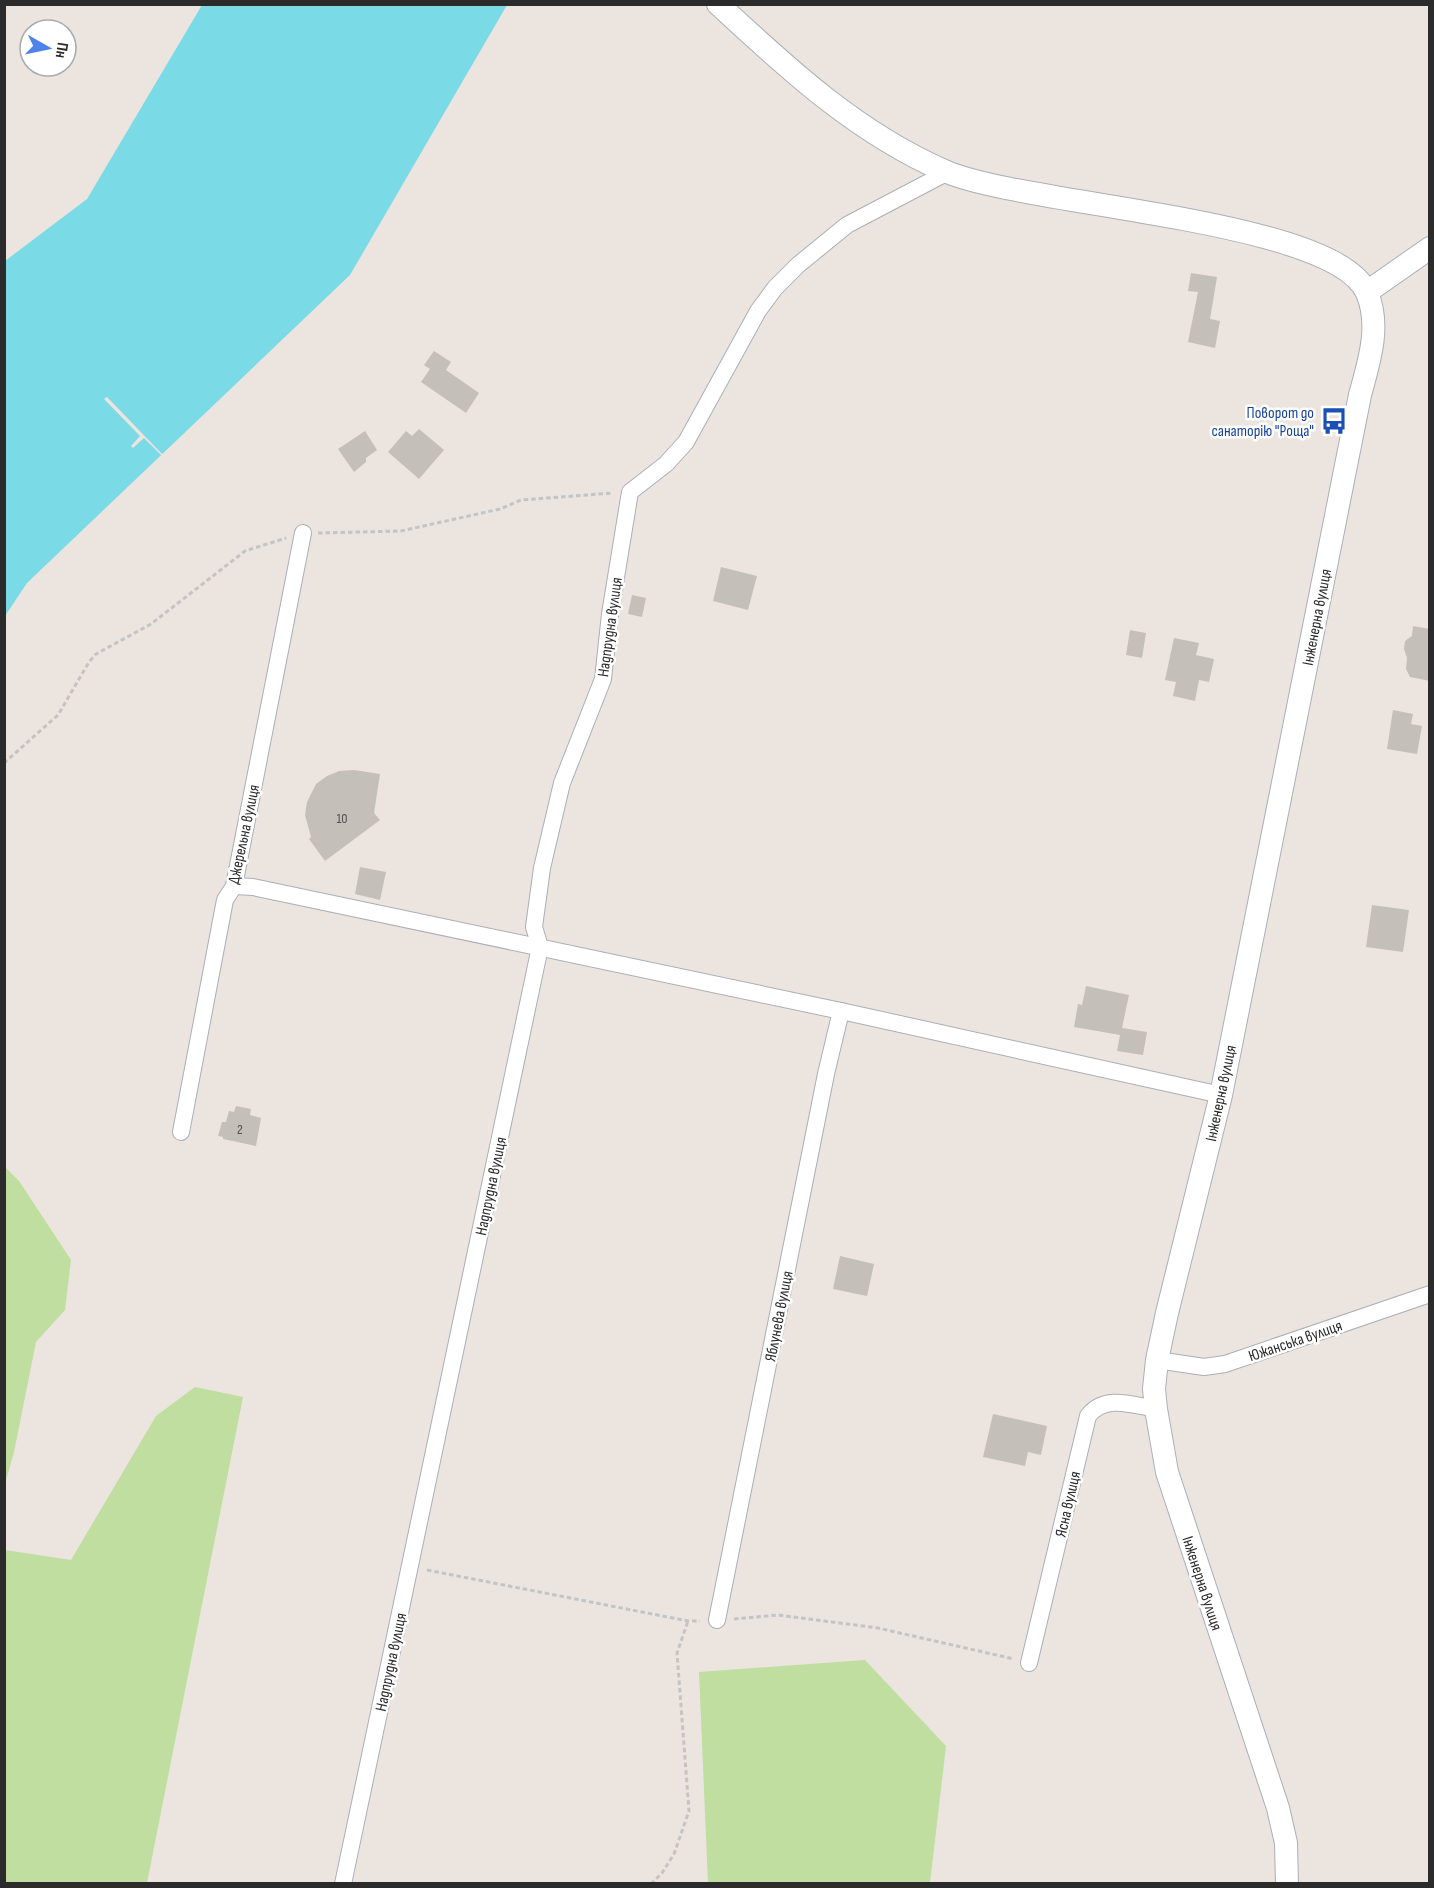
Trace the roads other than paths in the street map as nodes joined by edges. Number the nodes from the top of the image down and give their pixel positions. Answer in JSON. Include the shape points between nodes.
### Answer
{"nodes":[{"id":1,"x":718,"y":4,"type":"edge"},
{"id":2,"x":948,"y":172,"type":"junction"},
{"id":3,"x":1427,"y":247,"type":"edge"},
{"id":4,"x":1367,"y":292,"type":"junction"},
{"id":5,"x":303,"y":533,"type":"dead end"},
{"id":6,"x":234,"y":886,"type":"junction"},
{"id":7,"x":540,"y":946,"type":"junction"},
{"id":8,"x":841,"y":1011,"type":"junction"},
{"id":9,"x":1221,"y":1095,"type":"junction"},
{"id":10,"x":181,"y":1132,"type":"dead end"},
{"id":11,"x":1430,"y":1293,"type":"edge"},
{"id":12,"x":1157,"y":1360,"type":"junction"},
{"id":13,"x":1156,"y":1408,"type":"junction"},
{"id":14,"x":717,"y":1620,"type":"dead end"},
{"id":15,"x":1029,"y":1663,"type":"dead end"},
{"id":16,"x":343,"y":1884,"type":"edge"},
{"id":17,"x":1287,"y":1884,"type":"edge"}],
"edges":[{"from":1,"to":2,"type":"street","via":[[839,111],[892,145]]},
{"from":2,"to":4,"type":"street","via":[[992,186],[1207,223],[1285,244],[1337,263]]},
{"from":2,"to":7,"type":"street","name":"Надпрудна вулиця","via":[[847,225],[798,265],[758,311],[686,442],[666,464],[630,492],[603,679],[562,783],[542,868],[534,927]]},
{"from":3,"to":4,"type":"street"},
{"from":4,"to":9,"type":"street","name":"Інженерна вулиця","via":[[1374,342]]},
{"from":5,"to":6,"type":"street","name":"Джерельна вулиця"},
{"from":6,"to":7,"type":"street"},
{"from":6,"to":10,"type":"street","name":"Джерельна вулиця","via":[[225,900]]},
{"from":7,"to":8,"type":"street"},
{"from":7,"to":16,"type":"street","name":"Надпрудна вулиця"},
{"from":8,"to":9,"type":"street"},
{"from":8,"to":14,"type":"street","name":"Яблунева вулиця"},
{"from":9,"to":12,"type":"street","name":"Інженерна вулиця"},
{"from":11,"to":12,"type":"street","name":"Южанська вулиця","via":[[1225,1364],[1204,1367]]},
{"from":12,"to":13,"type":"street","name":"Інженерна вулиця"},
{"from":13,"to":15,"type":"street","name":"Ясна вулиця","via":[[1110,1402],[1098,1406],[1088,1416]]},
{"from":13,"to":17,"type":"street","name":"Інженерна вулиця","via":[[1167,1472],[1278,1808],[1286,1843]]}]}
